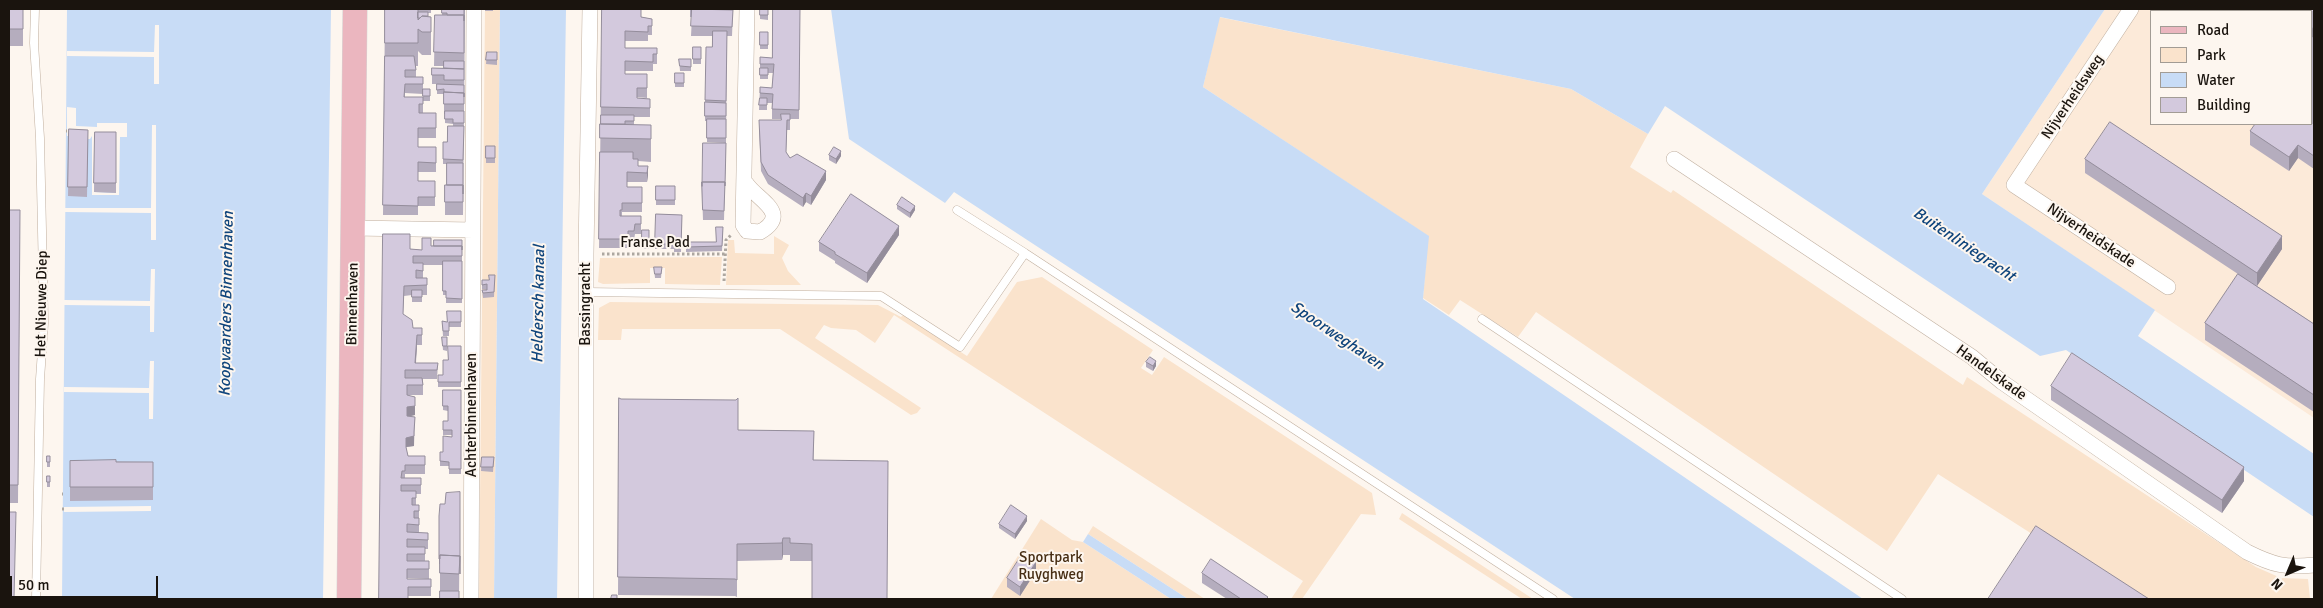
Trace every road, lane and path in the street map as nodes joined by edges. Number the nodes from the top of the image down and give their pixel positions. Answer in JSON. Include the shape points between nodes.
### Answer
{"nodes":[{"id":1,"x":35,"y":9,"type":"edge"},
{"id":2,"x":355,"y":9,"type":"edge"},
{"id":3,"x":474,"y":9,"type":"edge"},
{"id":4,"x":590,"y":9,"type":"edge"},
{"id":5,"x":747,"y":9,"type":"edge"},
{"id":6,"x":2131,"y":9,"type":"edge"},
{"id":7,"x":1674,"y":158,"type":"dead end"},
{"id":8,"x":746,"y":183,"type":"dead end"},
{"id":9,"x":2014,"y":185,"type":"joint"},
{"id":10,"x":957,"y":210,"type":"dead end"},
{"id":11,"x":354,"y":228,"type":"junction"},
{"id":12,"x":473,"y":230,"type":"junction"},
{"id":13,"x":1025,"y":253,"type":"junction"},
{"id":14,"x":586,"y":254,"type":"junction"},
{"id":15,"x":2168,"y":287,"type":"dead end"},
{"id":16,"x":586,"y":292,"type":"junction"},
{"id":17,"x":724,"y":295,"type":"junction"},
{"id":18,"x":1482,"y":319,"type":"dead end"},
{"id":19,"x":2314,"y":565,"type":"edge"},
{"id":20,"x":36,"y":599,"type":"edge"},
{"id":21,"x":349,"y":599,"type":"edge"},
{"id":22,"x":470,"y":599,"type":"edge"},
{"id":23,"x":586,"y":599,"type":"edge"},
{"id":24,"x":1553,"y":599,"type":"edge"},
{"id":25,"x":1902,"y":599,"type":"edge"}],
"edges":[{"from":1,"to":20,"type":"lane","name":"Het Nieuwe Diep","via":[[44,323]]},
{"from":2,"to":11,"type":"main road","name":"Binnenhaven"},
{"from":3,"to":12,"type":"street","name":"Achterbinnenhaven"},
{"from":4,"to":14,"type":"street","name":"Bassingracht"},
{"from":5,"to":8,"type":"street"},
{"from":6,"to":9,"type":"street","name":"Nijverheidsweg"},
{"from":7,"to":19,"type":"street","name":"Handelskade","via":[[1972,357],[2002,382],[2247,552],[2270,564],[2290,567]]},
{"from":9,"to":15,"type":"street","name":"Nijverheidskade"},
{"from":10,"to":13,"type":"lane"},
{"from":11,"to":12,"type":"street"},
{"from":11,"to":21,"type":"main road","name":"Binnenhaven"},
{"from":12,"to":22,"type":"street","name":"Achterbinnenhaven"},
{"from":13,"to":17,"type":"lane","via":[[960,347],[881,296]]},
{"from":13,"to":24,"type":"lane"},
{"from":14,"to":16,"type":"street","name":"Bassingracht"},
{"from":14,"to":17,"type":"path","name":"Franse Pad","via":[[725,254]]},
{"from":16,"to":17,"type":"lane"},
{"from":16,"to":23,"type":"street","name":"Bassingracht"},
{"from":18,"to":25,"type":"lane"}]}
